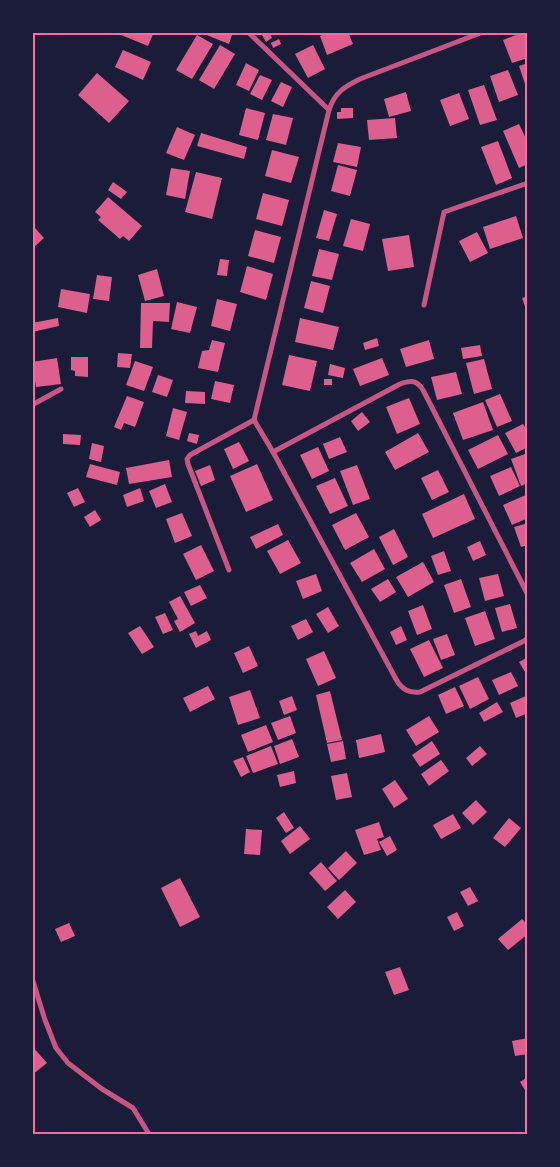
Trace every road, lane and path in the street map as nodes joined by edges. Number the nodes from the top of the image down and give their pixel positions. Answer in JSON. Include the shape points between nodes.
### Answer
{"nodes":[{"id":1,"x":248,"y":32,"type":"edge"},
{"id":2,"x":483,"y":32,"type":"edge"},
{"id":3,"x":329,"y":110,"type":"junction"},
{"id":4,"x":528,"y":183,"type":"edge"},
{"id":5,"x":424,"y":305,"type":"dead end"},
{"id":6,"x":61,"y":389,"type":"dead end"},
{"id":7,"x":32,"y":405,"type":"edge"},
{"id":8,"x":254,"y":420,"type":"junction"},
{"id":9,"x":273,"y":452,"type":"junction"},
{"id":10,"x":229,"y":570,"type":"dead end"},
{"id":11,"x":528,"y":595,"type":"edge"},
{"id":12,"x":528,"y":638,"type":"edge"},
{"id":13,"x":32,"y":978,"type":"edge"},
{"id":14,"x":149,"y":1134,"type":"edge"}],
"edges":[{"from":1,"to":3,"type":"street"},
{"from":2,"to":3,"type":"street","via":[[360,79],[343,88]]},
{"from":3,"to":8,"type":"street"},
{"from":4,"to":5,"type":"street","via":[[444,212]]},
{"from":6,"to":7,"type":"street"},
{"from":8,"to":9,"type":"street"},
{"from":8,"to":10,"type":"street","via":[[187,459]]},
{"from":9,"to":11,"type":"street","via":[[400,384],[409,380],[417,382]]},
{"from":9,"to":12,"type":"street","via":[[405,691],[420,692]]},
{"from":13,"to":14,"type":"street","via":[[56,1048],[102,1089],[133,1108]]}]}
